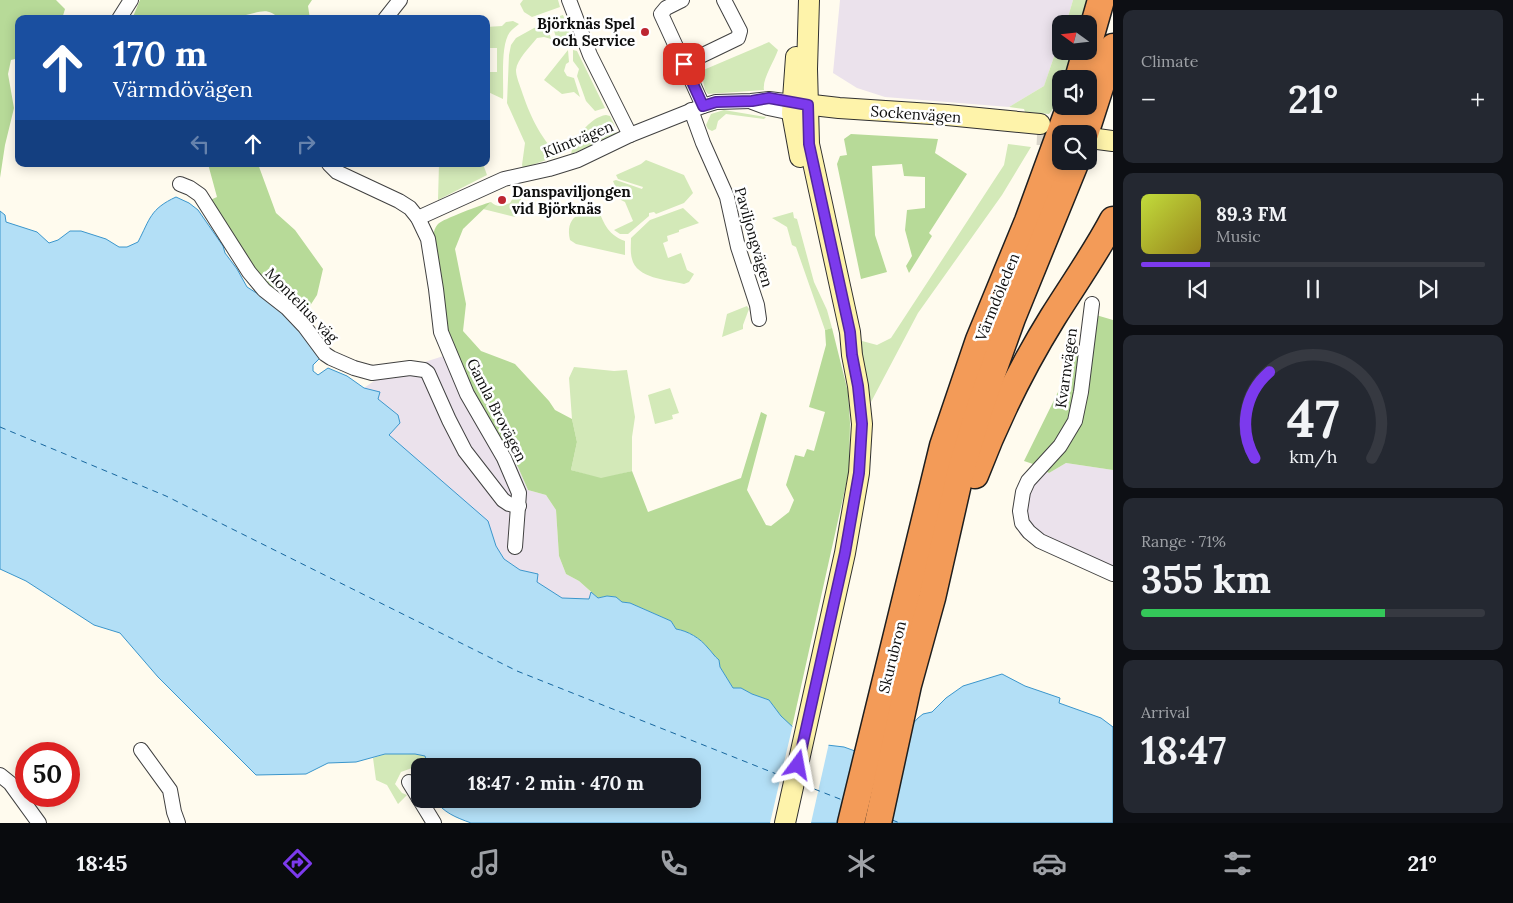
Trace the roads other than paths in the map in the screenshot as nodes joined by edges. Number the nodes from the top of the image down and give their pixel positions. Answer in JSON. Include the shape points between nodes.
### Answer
{"nodes":[{"id":1,"x":131,"y":0,"type":"edge"},
{"id":2,"x":400,"y":0,"type":"edge"},
{"id":3,"x":569,"y":0,"type":"edge"},
{"id":4,"x":682,"y":0,"type":"edge"},
{"id":5,"x":724,"y":0,"type":"edge"},
{"id":6,"x":804,"y":0,"type":"edge"},
{"id":7,"x":809,"y":0,"type":"edge"},
{"id":8,"x":1101,"y":0,"type":"edge"},
{"id":9,"x":122,"y":15,"type":"edge"},
{"id":10,"x":388,"y":15,"type":"edge"},
{"id":11,"x":1097,"y":15,"type":"edge"},
{"id":12,"x":1113,"y":47,"type":"edge"},
{"id":13,"x":684,"y":64,"type":"junction"},
{"id":14,"x":697,"y":108,"type":"junction"},
{"id":15,"x":800,"y":109,"type":"junction"},
{"id":16,"x":1067,"y":115,"type":"edge"},
{"id":17,"x":1091,"y":125,"type":"edge"},
{"id":18,"x":1038,"y":130,"type":"tunnel mouth"},
{"id":19,"x":1113,"y":132,"type":"edge"},
{"id":20,"x":1097,"y":133,"type":"edge"},
{"id":21,"x":630,"y":135,"type":"junction"},
{"id":22,"x":1097,"y":136,"type":"edge"},
{"id":23,"x":1113,"y":141,"type":"edge"},
{"id":24,"x":332,"y":167,"type":"edge"},
{"id":25,"x":1072,"y":170,"type":"edge"},
{"id":26,"x":180,"y":184,"type":"dead end"},
{"id":27,"x":418,"y":218,"type":"junction"},
{"id":28,"x":1113,"y":220,"type":"edge"},
{"id":29,"x":1092,"y":304,"type":"dead end"},
{"id":30,"x":759,"y":319,"type":"dead end"},
{"id":31,"x":951,"y":495,"type":"junction"},
{"id":32,"x":519,"y":506,"type":"junction"},
{"id":33,"x":516,"y":547,"type":"dead end"},
{"id":34,"x":1113,"y":574,"type":"edge"},
{"id":35,"x":141,"y":750,"type":"dead end"},
{"id":36,"x":0,"y":774,"type":"edge"},
{"id":37,"x":409,"y":782,"type":"dead end"},
{"id":38,"x":39,"y":823,"type":"edge"},
{"id":39,"x":178,"y":823,"type":"edge"},
{"id":40,"x":434,"y":823,"type":"edge"},
{"id":41,"x":785,"y":823,"type":"edge"},
{"id":42,"x":851,"y":823,"type":"edge"},
{"id":43,"x":878,"y":823,"type":"edge"}],
"edges":[{"from":1,"to":9,"type":"street"},
{"from":2,"to":10,"type":"street"},
{"from":3,"to":21,"type":"street","via":[[590,55]]},
{"from":4,"to":13,"type":"street","name":"Paviljongvägen","via":[[662,10],[661,14]]},
{"from":5,"to":13,"type":"street","via":[[740,32],[738,38]]},
{"from":6,"to":15,"type":"main road","via":[[794,67]]},
{"from":7,"to":15,"type":"main road","via":[[807,68]]},
{"from":8,"to":11,"type":"highway"},
{"from":12,"to":17,"type":"highway"},
{"from":13,"to":14,"type":"street","name":"Paviljongvägen"},
{"from":14,"to":15,"type":"street","name":"Klintvägen","via":[[716,102],[752,101],[768,108]]},
{"from":14,"to":21,"type":"street","name":"Klintvägen"},
{"from":14,"to":30,"type":"street","name":"Paviljongvägen","via":[[703,143],[728,197],[738,247]]},
{"from":15,"to":18,"type":"main road","name":"Sockenvägen"},
{"from":15,"to":41,"type":"main road","via":[[803,175],[850,332],[862,424],[859,473],[845,553]]},
{"from":16,"to":31,"type":"highway","name":"Värmdöleden","via":[[979,340],[943,446]]},
{"from":19,"to":20,"type":"main road"},
{"from":21,"to":27,"type":"street","name":"Klintvägen","via":[[578,160],[504,179]]},
{"from":22,"to":23,"type":"main road"},
{"from":24,"to":27,"type":"street","name":"Gamla Brovägen","via":[[399,201]]},
{"from":25,"to":31,"type":"highway","name":"Värmdöleden","via":[[1015,309]]},
{"from":26,"to":32,"type":"street","name":"Montelius väg","via":[[200,195],[252,277],[305,327],[325,354],[372,373],[410,368],[428,372],[465,451],[503,500]]},
{"from":27,"to":32,"type":"street","name":"Gamla Brovägen","via":[[428,239],[441,332],[467,394],[512,475]]},
{"from":28,"to":31,"type":"highway","via":[[1010,393],[984,452]]},
{"from":29,"to":34,"type":"street","name":"Kvarnvägen","via":[[1075,421],[1060,446],[1028,481],[1020,511],[1022,523],[1040,542]]},
{"from":31,"to":42,"type":"highway","name":"Skurubron"},
{"from":31,"to":43,"type":"highway","name":"Skurubron","via":[[932,598],[908,685]]},
{"from":32,"to":33,"type":"street","name":"Gamla Brovägen"},
{"from":35,"to":39,"type":"street","via":[[170,790]]},
{"from":36,"to":38,"type":"street"},
{"from":37,"to":40,"type":"street"}]}
